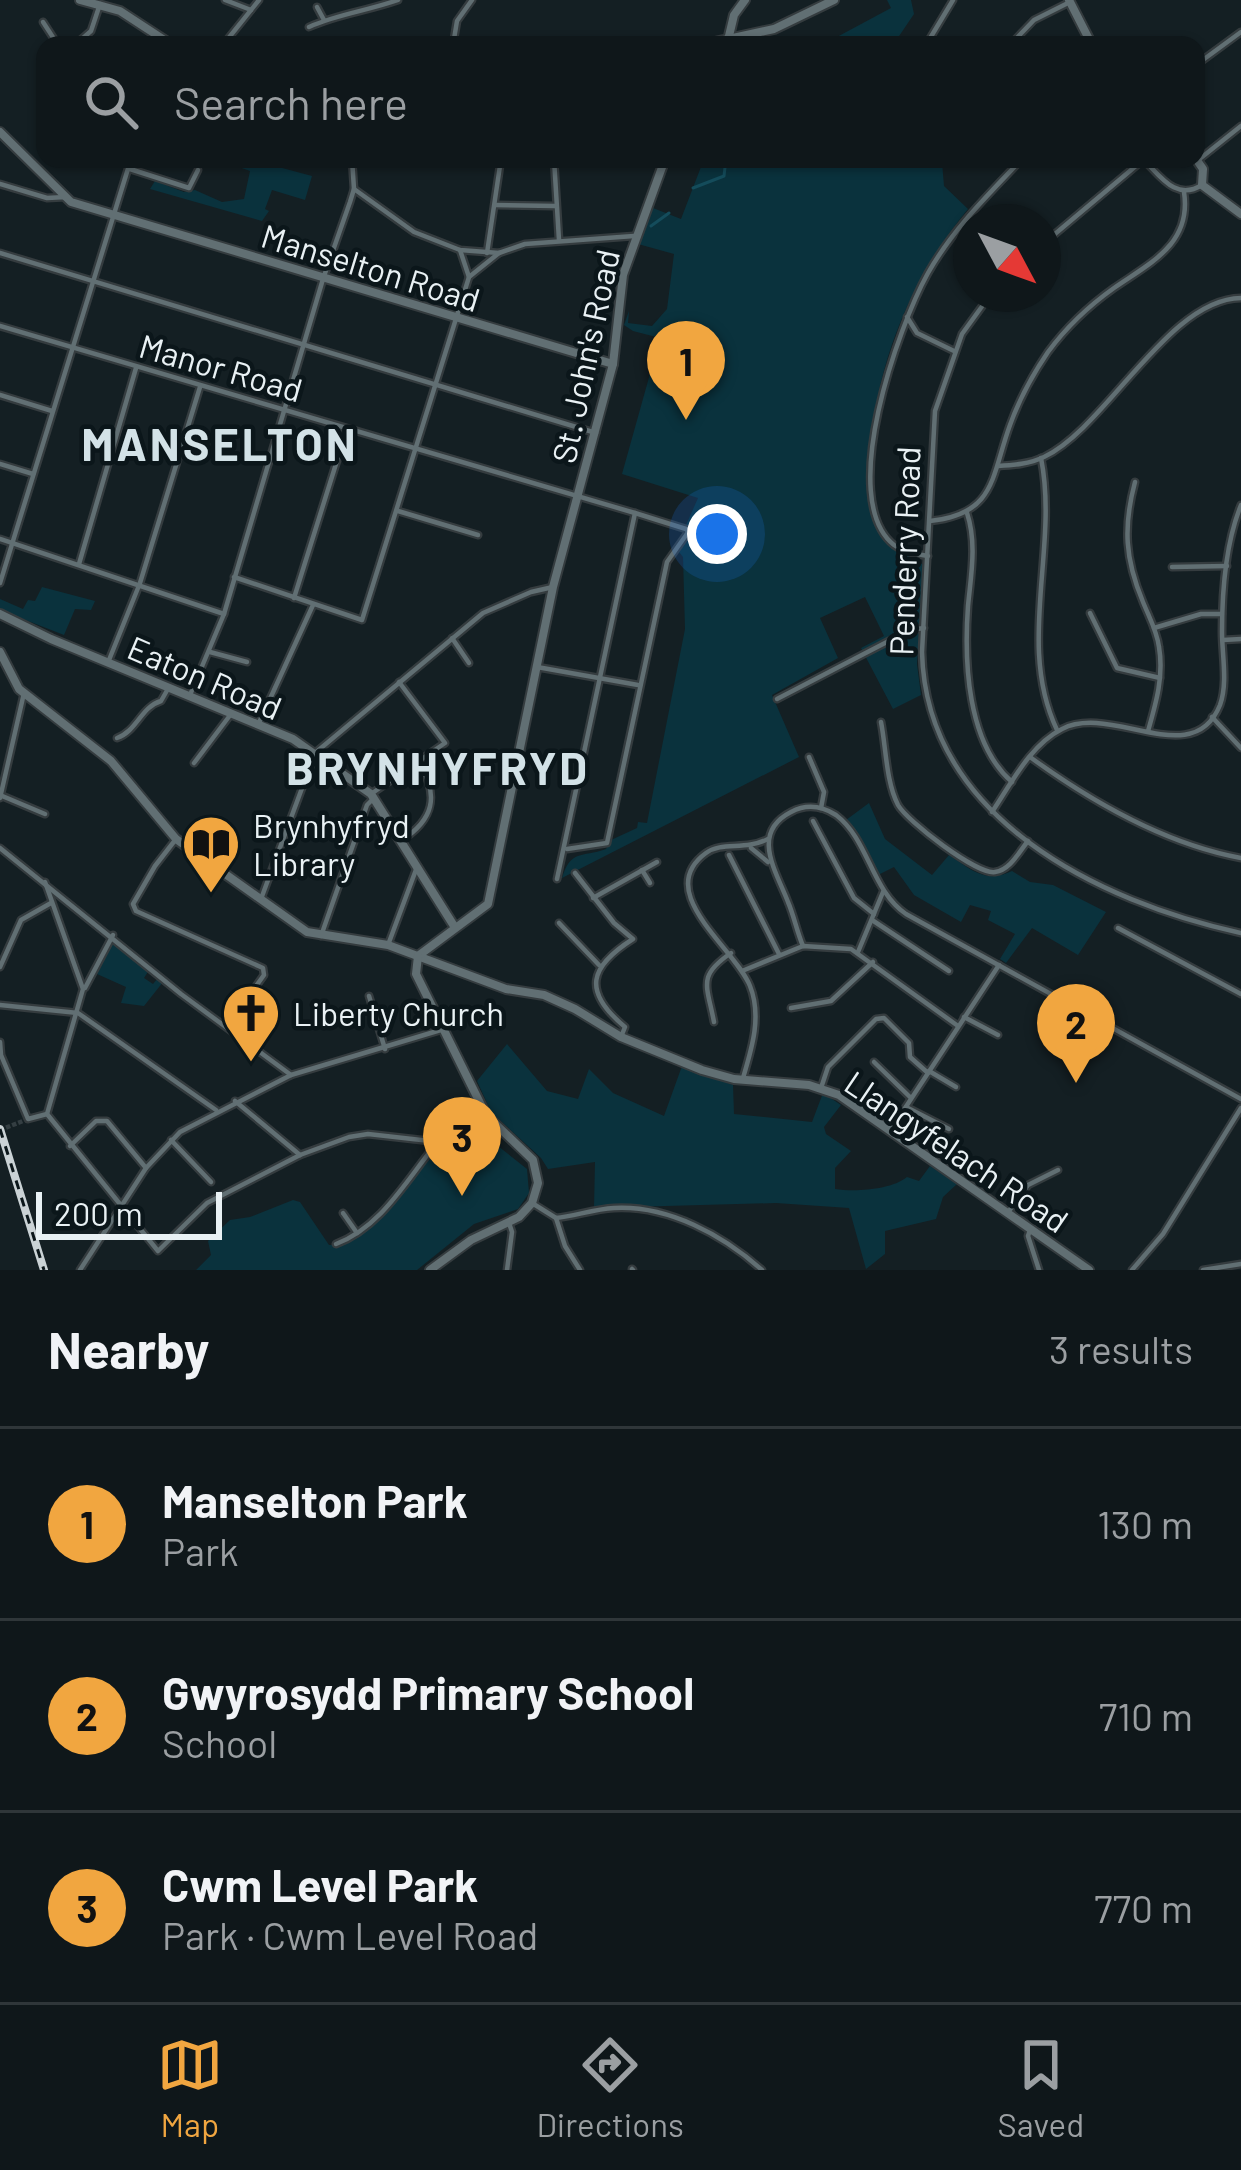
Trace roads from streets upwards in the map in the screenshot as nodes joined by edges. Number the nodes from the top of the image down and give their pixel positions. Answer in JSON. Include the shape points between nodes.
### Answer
{"nodes":[{"id":1,"x":80,"y":0,"type":"edge"},
{"id":2,"x":225,"y":0,"type":"edge"},
{"id":3,"x":259,"y":0,"type":"edge"},
{"id":4,"x":398,"y":0,"type":"edge"},
{"id":5,"x":472,"y":0,"type":"edge"},
{"id":6,"x":746,"y":0,"type":"edge"},
{"id":7,"x":834,"y":0,"type":"edge"},
{"id":8,"x":952,"y":0,"type":"edge"},
{"id":9,"x":1070,"y":1,"type":"edge"},
{"id":10,"x":100,"y":4,"type":"junction"},
{"id":11,"x":317,"y":7,"type":"dead end"},
{"id":12,"x":251,"y":10,"type":"junction"},
{"id":13,"x":324,"y":20,"type":"junction"},
{"id":14,"x":43,"y":22,"type":"dead end"},
{"id":15,"x":309,"y":27,"type":"dead end"},
{"id":16,"x":1241,"y":32,"type":"edge"},
{"id":17,"x":52,"y":36,"type":"edge"},
{"id":18,"x":85,"y":36,"type":"edge"},
{"id":19,"x":159,"y":36,"type":"edge"},
{"id":20,"x":231,"y":36,"type":"edge"},
{"id":21,"x":454,"y":36,"type":"edge"},
{"id":22,"x":729,"y":36,"type":"joint"},
{"id":23,"x":931,"y":36,"type":"edge"},
{"id":24,"x":1019,"y":36,"type":"edge"},
{"id":25,"x":1087,"y":36,"type":"edge"},
{"id":26,"x":1205,"y":58,"type":"edge"},
{"id":27,"x":1241,"y":126,"type":"edge"},
{"id":28,"x":0,"y":132,"type":"edge"},
{"id":29,"x":1205,"y":152,"type":"edge"},
{"id":30,"x":353,"y":168,"type":"edge"},
{"id":31,"x":500,"y":168,"type":"edge"},
{"id":32,"x":555,"y":168,"type":"edge"},
{"id":33,"x":660,"y":168,"type":"edge"},
{"id":34,"x":1014,"y":168,"type":"edge"},
{"id":35,"x":1132,"y":168,"type":"edge"},
{"id":36,"x":1152,"y":168,"type":"edge"},
{"id":37,"x":1202,"y":168,"type":"edge"},
{"id":38,"x":130,"y":169,"type":"joint"},
{"id":39,"x":187,"y":174,"type":"dead end"},
{"id":40,"x":0,"y":184,"type":"edge"},
{"id":41,"x":1202,"y":185,"type":"junction"},
{"id":42,"x":354,"y":189,"type":"junction"},
{"id":43,"x":1184,"y":192,"type":"junction"},
{"id":44,"x":65,"y":197,"type":"junction"},
{"id":45,"x":495,"y":205,"type":"junction"},
{"id":46,"x":558,"y":206,"type":"junction"},
{"id":47,"x":1241,"y":214,"type":"edge"},
{"id":48,"x":115,"y":216,"type":"junction"},
{"id":49,"x":1061,"y":229,"type":"edge"},
{"id":50,"x":634,"y":236,"type":"junction"},
{"id":51,"x":559,"y":240,"type":"junction"},
{"id":52,"x":460,"y":250,"type":"junction"},
{"id":53,"x":0,"y":253,"type":"edge"},
{"id":54,"x":487,"y":253,"type":"junction"},
{"id":55,"x":499,"y":253,"type":"junction"},
{"id":56,"x":470,"y":277,"type":"junction"},
{"id":57,"x":323,"y":279,"type":"junction"},
{"id":58,"x":94,"y":283,"type":"junction"},
{"id":59,"x":1241,"y":298,"type":"edge"},
{"id":60,"x":979,"y":312,"type":"edge"},
{"id":61,"x":907,"y":316,"type":"junction"},
{"id":62,"x":458,"y":318,"type":"junction"},
{"id":63,"x":0,"y":326,"type":"edge"},
{"id":64,"x":917,"y":334,"type":"junction"},
{"id":65,"x":897,"y":339,"type":"junction"},
{"id":66,"x":303,"y":345,"type":"junction"},
{"id":67,"x":73,"y":348,"type":"junction"},
{"id":68,"x":954,"y":351,"type":"junction"},
{"id":69,"x":613,"y":364,"type":"junction"},
{"id":70,"x":136,"y":367,"type":"junction"},
{"id":71,"x":436,"y":384,"type":"junction"},
{"id":72,"x":200,"y":387,"type":"junction"},
{"id":73,"x":0,"y":395,"type":"edge"},
{"id":74,"x":284,"y":410,"type":"junction"},
{"id":75,"x":52,"y":411,"type":"junction"},
{"id":76,"x":347,"y":430,"type":"junction"},
{"id":77,"x":596,"y":433,"type":"junction"},
{"id":78,"x":418,"y":451,"type":"junction"},
{"id":79,"x":1041,"y":458,"type":"junction"},
{"id":80,"x":0,"y":464,"type":"edge"},
{"id":81,"x":998,"y":466,"type":"junction"},
{"id":82,"x":33,"y":474,"type":"junction"},
{"id":83,"x":1135,"y":482,"type":"dead end"},
{"id":84,"x":580,"y":496,"type":"junction"},
{"id":85,"x":1241,"y":506,"type":"edge"},
{"id":86,"x":398,"y":511,"type":"junction"},
{"id":87,"x":635,"y":513,"type":"junction"},
{"id":88,"x":967,"y":513,"type":"junction"},
{"id":89,"x":930,"y":521,"type":"junction"},
{"id":90,"x":689,"y":531,"type":"junction"},
{"id":91,"x":478,"y":535,"type":"dead end"},
{"id":92,"x":0,"y":539,"type":"edge"},
{"id":93,"x":696,"y":541,"type":"dead end"},
{"id":94,"x":12,"y":543,"type":"junction"},
{"id":95,"x":928,"y":556,"type":"junction"},
{"id":96,"x":79,"y":564,"type":"junction"},
{"id":97,"x":1172,"y":566,"type":"dead end"},
{"id":98,"x":1229,"y":566,"type":"junction"},
{"id":99,"x":234,"y":578,"type":"junction"},
{"id":100,"x":140,"y":583,"type":"junction"},
{"id":101,"x":0,"y":584,"type":"edge"},
{"id":102,"x":553,"y":587,"type":"junction"},
{"id":103,"x":294,"y":598,"type":"junction"},
{"id":104,"x":313,"y":605,"type":"junction"},
{"id":105,"x":1090,"y":613,"type":"dead end"},
{"id":106,"x":0,"y":614,"type":"edge"},
{"id":107,"x":224,"y":614,"type":"junction"},
{"id":108,"x":1222,"y":614,"type":"junction"},
{"id":109,"x":924,"y":628,"type":"junction"},
{"id":110,"x":1154,"y":628,"type":"junction"},
{"id":111,"x":452,"y":638,"type":"junction"},
{"id":112,"x":1241,"y":639,"type":"edge"},
{"id":113,"x":1222,"y":640,"type":"junction"},
{"id":114,"x":0,"y":652,"type":"edge"},
{"id":115,"x":210,"y":652,"type":"junction"},
{"id":116,"x":108,"y":662,"type":"junction"},
{"id":117,"x":248,"y":662,"type":"dead end"},
{"id":118,"x":469,"y":663,"type":"dead end"},
{"id":119,"x":536,"y":666,"type":"junction"},
{"id":120,"x":599,"y":678,"type":"junction"},
{"id":121,"x":1160,"y":678,"type":"junction"},
{"id":122,"x":399,"y":682,"type":"junction"},
{"id":123,"x":638,"y":685,"type":"junction"},
{"id":124,"x":170,"y":687,"type":"junction"},
{"id":125,"x":24,"y":693,"type":"junction"},
{"id":126,"x":190,"y":695,"type":"junction"},
{"id":127,"x":777,"y":699,"type":"dead end"},
{"id":128,"x":231,"y":714,"type":"junction"},
{"id":129,"x":1212,"y":717,"type":"junction"},
{"id":130,"x":881,"y":722,"type":"dead end"},
{"id":131,"x":258,"y":725,"type":"junction"},
{"id":132,"x":1057,"y":731,"type":"junction"},
{"id":133,"x":1148,"y":731,"type":"junction"},
{"id":134,"x":117,"y":738,"type":"dead end"},
{"id":135,"x":1241,"y":748,"type":"edge"},
{"id":136,"x":315,"y":753,"type":"junction"},
{"id":137,"x":809,"y":757,"type":"dead end"},
{"id":138,"x":1030,"y":757,"type":"junction"},
{"id":139,"x":194,"y":763,"type":"dead end"},
{"id":140,"x":419,"y":763,"type":"junction"},
{"id":141,"x":1012,"y":782,"type":"junction"},
{"id":142,"x":0,"y":796,"type":"edge"},
{"id":143,"x":373,"y":796,"type":"junction"},
{"id":144,"x":820,"y":808,"type":"junction"},
{"id":145,"x":992,"y":812,"type":"junction"},
{"id":146,"x":46,"y":814,"type":"dead end"},
{"id":147,"x":814,"y":821,"type":"dead end"},
{"id":148,"x":176,"y":839,"type":"junction"},
{"id":149,"x":768,"y":839,"type":"junction"},
{"id":150,"x":402,"y":840,"type":"junction"},
{"id":151,"x":1028,"y":841,"type":"junction"},
{"id":152,"x":0,"y":848,"type":"edge"},
{"id":153,"x":751,"y":848,"type":"junction"},
{"id":154,"x":565,"y":849,"type":"junction"},
{"id":155,"x":1241,"y":858,"type":"edge"},
{"id":156,"x":734,"y":859,"type":"dead end"},
{"id":157,"x":657,"y":862,"type":"dead end"},
{"id":158,"x":768,"y":862,"type":"junction"},
{"id":159,"x":417,"y":867,"type":"junction"},
{"id":160,"x":642,"y":870,"type":"junction"},
{"id":161,"x":575,"y":873,"type":"dead end"},
{"id":162,"x":557,"y":879,"type":"dead end"},
{"id":163,"x":46,"y":882,"type":"junction"},
{"id":164,"x":650,"y":883,"type":"dead end"},
{"id":165,"x":883,"y":892,"type":"junction"},
{"id":166,"x":593,"y":898,"type":"junction"},
{"id":167,"x":261,"y":899,"type":"junction"},
{"id":168,"x":51,"y":903,"type":"junction"},
{"id":169,"x":894,"y":906,"type":"junction"},
{"id":170,"x":875,"y":914,"type":"junction"},
{"id":171,"x":559,"y":923,"type":"dead end"},
{"id":172,"x":454,"y":926,"type":"junction"},
{"id":173,"x":1118,"y":928,"type":"dead end"},
{"id":174,"x":1241,"y":933,"type":"edge"},
{"id":175,"x":113,"y":935,"type":"junction"},
{"id":176,"x":321,"y":936,"type":"junction"},
{"id":177,"x":388,"y":945,"type":"junction"},
{"id":178,"x":803,"y":946,"type":"junction"},
{"id":179,"x":858,"y":952,"type":"junction"},
{"id":180,"x":731,"y":953,"type":"junction"},
{"id":181,"x":778,"y":954,"type":"junction"},
{"id":182,"x":418,"y":956,"type":"junction"},
{"id":183,"x":873,"y":962,"type":"junction"},
{"id":184,"x":599,"y":965,"type":"junction"},
{"id":185,"x":999,"y":965,"type":"junction"},
{"id":186,"x":0,"y":967,"type":"edge"},
{"id":187,"x":742,"y":971,"type":"junction"},
{"id":188,"x":949,"y":971,"type":"dead end"},
{"id":189,"x":83,"y":989,"type":"junction"},
{"id":190,"x":1241,"y":994,"type":"edge"},
{"id":191,"x":369,"y":996,"type":"dead end"},
{"id":192,"x":0,"y":1005,"type":"edge"},
{"id":193,"x":791,"y":1008,"type":"dead end"},
{"id":194,"x":78,"y":1013,"type":"junction"},
{"id":195,"x":964,"y":1017,"type":"junction"},
{"id":196,"x":714,"y":1022,"type":"dead end"},
{"id":197,"x":958,"y":1026,"type":"junction"},
{"id":198,"x":227,"y":1027,"type":"junction"},
{"id":199,"x":444,"y":1029,"type":"junction"},
{"id":200,"x":998,"y":1035,"type":"dead end"},
{"id":201,"x":621,"y":1037,"type":"junction"},
{"id":202,"x":0,"y":1042,"type":"edge"},
{"id":203,"x":385,"y":1049,"type":"junction"},
{"id":204,"x":874,"y":1062,"type":"dead end"},
{"id":205,"x":928,"y":1072,"type":"junction"},
{"id":206,"x":291,"y":1076,"type":"junction"},
{"id":207,"x":742,"y":1080,"type":"junction"},
{"id":208,"x":956,"y":1087,"type":"dead end"},
{"id":209,"x":821,"y":1088,"type":"junction"},
{"id":210,"x":911,"y":1098,"type":"junction"},
{"id":211,"x":1241,"y":1099,"type":"edge"},
{"id":212,"x":235,"y":1102,"type":"junction"},
{"id":213,"x":481,"y":1103,"type":"junction"},
{"id":214,"x":906,"y":1107,"type":"junction"},
{"id":215,"x":1241,"y":1108,"type":"edge"},
{"id":216,"x":216,"y":1111,"type":"junction"},
{"id":217,"x":47,"y":1114,"type":"junction"},
{"id":218,"x":947,"y":1125,"type":"dead end"},
{"id":219,"x":890,"y":1131,"type":"junction"},
{"id":220,"x":171,"y":1140,"type":"junction"},
{"id":221,"x":439,"y":1142,"type":"junction"},
{"id":222,"x":70,"y":1146,"type":"junction"},
{"id":223,"x":300,"y":1155,"type":"junction"},
{"id":224,"x":146,"y":1168,"type":"junction"},
{"id":225,"x":1058,"y":1170,"type":"dead end"},
{"id":226,"x":212,"y":1182,"type":"dead end"},
{"id":227,"x":532,"y":1203,"type":"junction"},
{"id":228,"x":120,"y":1204,"type":"junction"},
{"id":229,"x":1009,"y":1211,"type":"junction"},
{"id":230,"x":343,"y":1213,"type":"dead end"},
{"id":231,"x":556,"y":1218,"type":"junction"},
{"id":232,"x":509,"y":1222,"type":"junction"},
{"id":233,"x":1032,"y":1227,"type":"junction"},
{"id":234,"x":357,"y":1233,"type":"junction"},
{"id":235,"x":336,"y":1244,"type":"dead end"},
{"id":236,"x":1241,"y":1252,"type":"edge"},
{"id":237,"x":1240,"y":1264,"type":"edge"},
{"id":238,"x":80,"y":1270,"type":"edge"},
{"id":239,"x":430,"y":1270,"type":"edge"},
{"id":240,"x":507,"y":1270,"type":"edge"},
{"id":241,"x":580,"y":1270,"type":"edge"},
{"id":242,"x":762,"y":1270,"type":"edge"},
{"id":243,"x":1040,"y":1270,"type":"edge"},
{"id":244,"x":1089,"y":1270,"type":"edge"},
{"id":245,"x":1132,"y":1270,"type":"edge"},
{"id":246,"x":1203,"y":1270,"type":"edge"}],
"edges":[{"from":1,"to":10,"type":"street"},
{"from":2,"to":12,"type":"street"},
{"from":3,"to":12,"type":"street"},
{"from":4,"to":13,"type":"street"},
{"from":5,"to":21,"type":"street"},
{"from":6,"to":22,"type":"street"},
{"from":7,"to":22,"type":"street","via":[[774,29]]},
{"from":8,"to":23,"type":"street"},
{"from":9,"to":24,"type":"street"},
{"from":9,"to":25,"type":"street"},
{"from":10,"to":18,"type":"street"},
{"from":10,"to":19,"type":"street"},
{"from":11,"to":13,"type":"street"},
{"from":12,"to":20,"type":"street"},
{"from":13,"to":15,"type":"street"},
{"from":14,"to":17,"type":"street"},
{"from":16,"to":26,"type":"street"},
{"from":27,"to":29,"type":"street"},
{"from":28,"to":44,"type":"street"},
{"from":30,"to":42,"type":"street"},
{"from":31,"to":45,"type":"street"},
{"from":32,"to":46,"type":"street"},
{"from":33,"to":50,"type":"street","name":"St. John's Road"},
{"from":34,"to":61,"type":"street","via":[[955,232]]},
{"from":35,"to":49,"type":"street"},
{"from":36,"to":43,"type":"street"},
{"from":37,"to":41,"type":"street"},
{"from":38,"to":39,"type":"street","via":[[185,188],[197,173]]},
{"from":38,"to":48,"type":"street"},
{"from":40,"to":44,"type":"street"},
{"from":41,"to":43,"type":"street"},
{"from":41,"to":47,"type":"street"},
{"from":42,"to":52,"type":"street","via":[[414,232]]},
{"from":42,"to":57,"type":"street"},
{"from":43,"to":81,"type":"street","via":[[1170,248],[1051,349]]},
{"from":44,"to":48,"type":"street","name":"Manselton Road"},
{"from":45,"to":46,"type":"street"},
{"from":45,"to":54,"type":"street"},
{"from":46,"to":51,"type":"street"},
{"from":48,"to":57,"type":"street","name":"Manselton Road"},
{"from":48,"to":58,"type":"street"},
{"from":50,"to":51,"type":"street"},
{"from":50,"to":69,"type":"street","name":"St. John's Road"},
{"from":51,"to":55,"type":"street"},
{"from":52,"to":54,"type":"street"},
{"from":52,"to":56,"type":"street"},
{"from":53,"to":58,"type":"street"},
{"from":54,"to":55,"type":"street"},
{"from":55,"to":56,"type":"street"},
{"from":56,"to":62,"type":"street"},
{"from":57,"to":62,"type":"street","name":"Manselton Road"},
{"from":57,"to":66,"type":"street"},
{"from":58,"to":66,"type":"street"},
{"from":58,"to":67,"type":"street"},
{"from":59,"to":79,"type":"street","via":[[1222,299],[1182,326]]},
{"from":60,"to":68,"type":"street","name":"Penderry Road"},
{"from":61,"to":64,"type":"street"},
{"from":61,"to":65,"type":"street"},
{"from":62,"to":69,"type":"street","name":"Manselton Road"},
{"from":62,"to":71,"type":"street"},
{"from":63,"to":67,"type":"street","name":"Manor Road"},
{"from":64,"to":65,"type":"street"},
{"from":64,"to":68,"type":"street"},
{"from":65,"to":95,"type":"street","via":[[880,395],[872,493],[876,519],[894,545]]},
{"from":66,"to":71,"type":"street"},
{"from":66,"to":74,"type":"street"},
{"from":67,"to":70,"type":"street","name":"Manor Road"},
{"from":67,"to":75,"type":"street"},
{"from":68,"to":89,"type":"street","name":"Penderry Road","via":[[934,412]]},
{"from":69,"to":77,"type":"street","name":"St. John's Road"},
{"from":70,"to":72,"type":"street","name":"Manor Road"},
{"from":70,"to":96,"type":"street"},
{"from":71,"to":77,"type":"street"},
{"from":71,"to":78,"type":"street"},
{"from":72,"to":74,"type":"street","name":"Manor Road"},
{"from":72,"to":100,"type":"street"},
{"from":73,"to":75,"type":"street"},
{"from":74,"to":76,"type":"street","name":"Manor Road"},
{"from":74,"to":99,"type":"street"},
{"from":75,"to":82,"type":"street"},
{"from":76,"to":78,"type":"street","name":"Manor Road"},
{"from":76,"to":103,"type":"street"},
{"from":77,"to":84,"type":"street","name":"St. John's Road"},
{"from":78,"to":84,"type":"street","name":"Manor Road"},
{"from":78,"to":86,"type":"street"},
{"from":79,"to":81,"type":"street"},
{"from":79,"to":132,"type":"street","via":[[1048,514],[1041,688]]},
{"from":80,"to":82,"type":"street"},
{"from":81,"to":88,"type":"street"},
{"from":82,"to":94,"type":"street"},
{"from":83,"to":110,"type":"street","via":[[1125,545]]},
{"from":84,"to":87,"type":"street","name":"Manor Road"},
{"from":84,"to":102,"type":"street","name":"St. John's Road"},
{"from":85,"to":98,"type":"street"},
{"from":86,"to":91,"type":"street"},
{"from":86,"to":104,"type":"street","via":[[362,620]]},
{"from":87,"to":90,"type":"street","name":"Manor Road"},
{"from":87,"to":120,"type":"street"},
{"from":88,"to":89,"type":"street"},
{"from":88,"to":141,"type":"street","via":[[975,704],[991,755]]},
{"from":89,"to":95,"type":"street","name":"Penderry Road"},
{"from":90,"to":93,"type":"street"},
{"from":90,"to":123,"type":"street","via":[[667,562]]},
{"from":92,"to":94,"type":"street"},
{"from":94,"to":96,"type":"street"},
{"from":94,"to":101,"type":"street"},
{"from":95,"to":109,"type":"street","name":"Penderry Road"},
{"from":96,"to":100,"type":"street"},
{"from":97,"to":98,"type":"street"},
{"from":98,"to":108,"type":"street"},
{"from":99,"to":103,"type":"street"},
{"from":99,"to":107,"type":"street"},
{"from":100,"to":107,"type":"street"},
{"from":100,"to":116,"type":"street"},
{"from":102,"to":111,"type":"street","via":[[483,613]]},
{"from":102,"to":119,"type":"street","name":"St. John's Road"},
{"from":103,"to":104,"type":"street"},
{"from":104,"to":131,"type":"street"},
{"from":105,"to":121,"type":"street","via":[[1118,668]]},
{"from":106,"to":116,"type":"street","name":"Eaton Road"},
{"from":107,"to":115,"type":"street"},
{"from":108,"to":110,"type":"street"},
{"from":108,"to":113,"type":"street"},
{"from":109,"to":127,"type":"street"},
{"from":109,"to":145,"type":"street","name":"Penderry Road","via":[[923,676],[936,729],[962,779]]},
{"from":110,"to":121,"type":"street"},
{"from":111,"to":118,"type":"street"},
{"from":111,"to":122,"type":"street"},
{"from":112,"to":113,"type":"street"},
{"from":113,"to":129,"type":"street","via":[[1224,686]]},
{"from":114,"to":125,"type":"street","name":"Llangyfelach Road"},
{"from":115,"to":117,"type":"street"},
{"from":115,"to":126,"type":"street"},
{"from":116,"to":124,"type":"street","name":"Eaton Road"},
{"from":119,"to":120,"type":"street"},
{"from":119,"to":172,"type":"street","name":"St. John's Road","via":[[488,904]]},
{"from":120,"to":123,"type":"street"},
{"from":120,"to":154,"type":"street"},
{"from":121,"to":133,"type":"street"},
{"from":122,"to":136,"type":"street"},
{"from":122,"to":140,"type":"street","via":[[445,743]]},
{"from":123,"to":154,"type":"street","via":[[607,843]]},
{"from":124,"to":126,"type":"street","name":"Eaton Road"},
{"from":124,"to":134,"type":"street","via":[[129,738]]},
{"from":125,"to":142,"type":"street","via":[[7,735]]},
{"from":125,"to":148,"type":"street","name":"Llangyfelach Road","via":[[111,761]]},
{"from":126,"to":128,"type":"street","name":"Eaton Road"},
{"from":128,"to":131,"type":"street","name":"Eaton Road"},
{"from":128,"to":139,"type":"street"},
{"from":129,"to":133,"type":"street","via":[[1177,738]]},
{"from":129,"to":135,"type":"street"},
{"from":130,"to":151,"type":"street","via":[[897,803],[909,819],[980,871],[998,873]]},
{"from":131,"to":136,"type":"street","name":"Eaton Road"},
{"from":132,"to":133,"type":"street","via":[[1093,721]]},
{"from":132,"to":138,"type":"street"},
{"from":136,"to":143,"type":"street","name":"Eaton Road"},
{"from":136,"to":167,"type":"street"},
{"from":137,"to":144,"type":"street","via":[[824,792]]},
{"from":138,"to":141,"type":"street"},
{"from":138,"to":155,"type":"street","via":[[1139,823]]},
{"from":140,"to":143,"type":"street"},
{"from":140,"to":150,"type":"street","via":[[432,788],[427,818]]},
{"from":141,"to":145,"type":"street"},
{"from":142,"to":146,"type":"street"},
{"from":143,"to":150,"type":"street","name":"Eaton Road"},
{"from":143,"to":176,"type":"street"},
{"from":144,"to":149,"type":"street","via":[[794,810]]},
{"from":144,"to":165,"type":"street","via":[[845,824]]},
{"from":145,"to":151,"type":"street","name":"Penderry Road"},
{"from":147,"to":170,"type":"street","via":[[854,898]]},
{"from":148,"to":167,"type":"street","name":"Llangyfelach Road"},
{"from":148,"to":198,"type":"street","via":[[134,904],[263,968]]},
{"from":149,"to":153,"type":"street"},
{"from":149,"to":158,"type":"street"},
{"from":150,"to":159,"type":"street","name":"Eaton Road"},
{"from":151,"to":174,"type":"street","name":"Penderry Road","via":[[1081,876]]},
{"from":152,"to":163,"type":"street"},
{"from":153,"to":158,"type":"street"},
{"from":153,"to":180,"type":"street","via":[[716,848],[689,877],[693,908]]},
{"from":154,"to":162,"type":"street"},
{"from":156,"to":181,"type":"street"},
{"from":157,"to":160,"type":"street"},
{"from":158,"to":178,"type":"street"},
{"from":159,"to":172,"type":"street","name":"Eaton Road"},
{"from":159,"to":177,"type":"street"},
{"from":160,"to":164,"type":"street"},
{"from":160,"to":166,"type":"street"},
{"from":161,"to":166,"type":"street"},
{"from":163,"to":168,"type":"street"},
{"from":163,"to":175,"type":"street"},
{"from":165,"to":169,"type":"street"},
{"from":165,"to":170,"type":"street"},
{"from":166,"to":184,"type":"street","via":[[633,939]]},
{"from":167,"to":176,"type":"street","name":"Llangyfelach Road"},
{"from":168,"to":186,"type":"street","via":[[21,920]]},
{"from":168,"to":189,"type":"street"},
{"from":169,"to":170,"type":"street"},
{"from":169,"to":185,"type":"street"},
{"from":170,"to":179,"type":"street"},
{"from":170,"to":188,"type":"street"},
{"from":171,"to":184,"type":"street"},
{"from":172,"to":182,"type":"street","name":"St. John's Road"},
{"from":173,"to":190,"type":"street"},
{"from":175,"to":189,"type":"street"},
{"from":175,"to":198,"type":"street"},
{"from":176,"to":177,"type":"street","name":"Llangyfelach Road"},
{"from":177,"to":182,"type":"street","name":"Llangyfelach Road"},
{"from":178,"to":179,"type":"street"},
{"from":178,"to":181,"type":"street"},
{"from":179,"to":183,"type":"street"},
{"from":180,"to":187,"type":"street"},
{"from":180,"to":196,"type":"street","via":[[705,977]]},
{"from":181,"to":187,"type":"street"},
{"from":182,"to":199,"type":"street","via":[[416,974]]},
{"from":182,"to":201,"type":"street","name":"Llangyfelach Road","via":[[544,995]]},
{"from":183,"to":193,"type":"street","via":[[831,1001]]},
{"from":183,"to":197,"type":"street"},
{"from":184,"to":201,"type":"street","via":[[597,992],[625,1027]]},
{"from":185,"to":195,"type":"street"},
{"from":185,"to":211,"type":"street"},
{"from":187,"to":207,"type":"street","via":[[756,1022]]},
{"from":189,"to":194,"type":"street"},
{"from":191,"to":203,"type":"street"},
{"from":192,"to":194,"type":"street"},
{"from":194,"to":216,"type":"street"},
{"from":194,"to":217,"type":"street"},
{"from":195,"to":197,"type":"street"},
{"from":195,"to":200,"type":"street"},
{"from":197,"to":205,"type":"street"},
{"from":198,"to":206,"type":"street"},
{"from":199,"to":203,"type":"street"},
{"from":199,"to":213,"type":"street"},
{"from":201,"to":207,"type":"street","name":"Llangyfelach Road"},
{"from":202,"to":217,"type":"street","via":[[28,1119]]},
{"from":203,"to":206,"type":"street"},
{"from":204,"to":210,"type":"street"},
{"from":205,"to":208,"type":"street"},
{"from":205,"to":209,"type":"street","via":[[910,1058],[909,1043],[876,1019],[828,1067]]},
{"from":205,"to":210,"type":"street"},
{"from":206,"to":212,"type":"street"},
{"from":207,"to":209,"type":"street","name":"Llangyfelach Road"},
{"from":209,"to":219,"type":"street","name":"Llangyfelach Road"},
{"from":210,"to":214,"type":"street"},
{"from":212,"to":216,"type":"street"},
{"from":212,"to":223,"type":"street"},
{"from":213,"to":221,"type":"street"},
{"from":213,"to":227,"type":"street","via":[[498,1131],[533,1160]]},
{"from":214,"to":218,"type":"street"},
{"from":214,"to":219,"type":"street"},
{"from":215,"to":245,"type":"street"},
{"from":216,"to":220,"type":"street"},
{"from":217,"to":222,"type":"street"},
{"from":219,"to":229,"type":"street","name":"Llangyfelach Road"},
{"from":220,"to":224,"type":"street"},
{"from":220,"to":226,"type":"street"},
{"from":221,"to":223,"type":"street","via":[[368,1134]]},
{"from":221,"to":234,"type":"street"},
{"from":222,"to":224,"type":"street","via":[[96,1121],[107,1121]]},
{"from":222,"to":228,"type":"street"},
{"from":223,"to":228,"type":"street","via":[[217,1196],[163,1250]]},
{"from":224,"to":228,"type":"street"},
{"from":225,"to":229,"type":"street","via":[[1028,1185]]},
{"from":227,"to":231,"type":"street"},
{"from":227,"to":232,"type":"street"},
{"from":228,"to":238,"type":"street"},
{"from":229,"to":233,"type":"street","name":"Llangyfelach Road"},
{"from":230,"to":234,"type":"street"},
{"from":231,"to":241,"type":"street"},
{"from":231,"to":242,"type":"street","via":[[614,1208],[669,1214]]},
{"from":232,"to":239,"type":"street"},
{"from":232,"to":240,"type":"street"},
{"from":233,"to":243,"type":"street"},
{"from":233,"to":244,"type":"street","name":"Llangyfelach Road"},
{"from":234,"to":235,"type":"street"},
{"from":236,"to":237,"type":"street"},
{"from":237,"to":246,"type":"street"}]}
